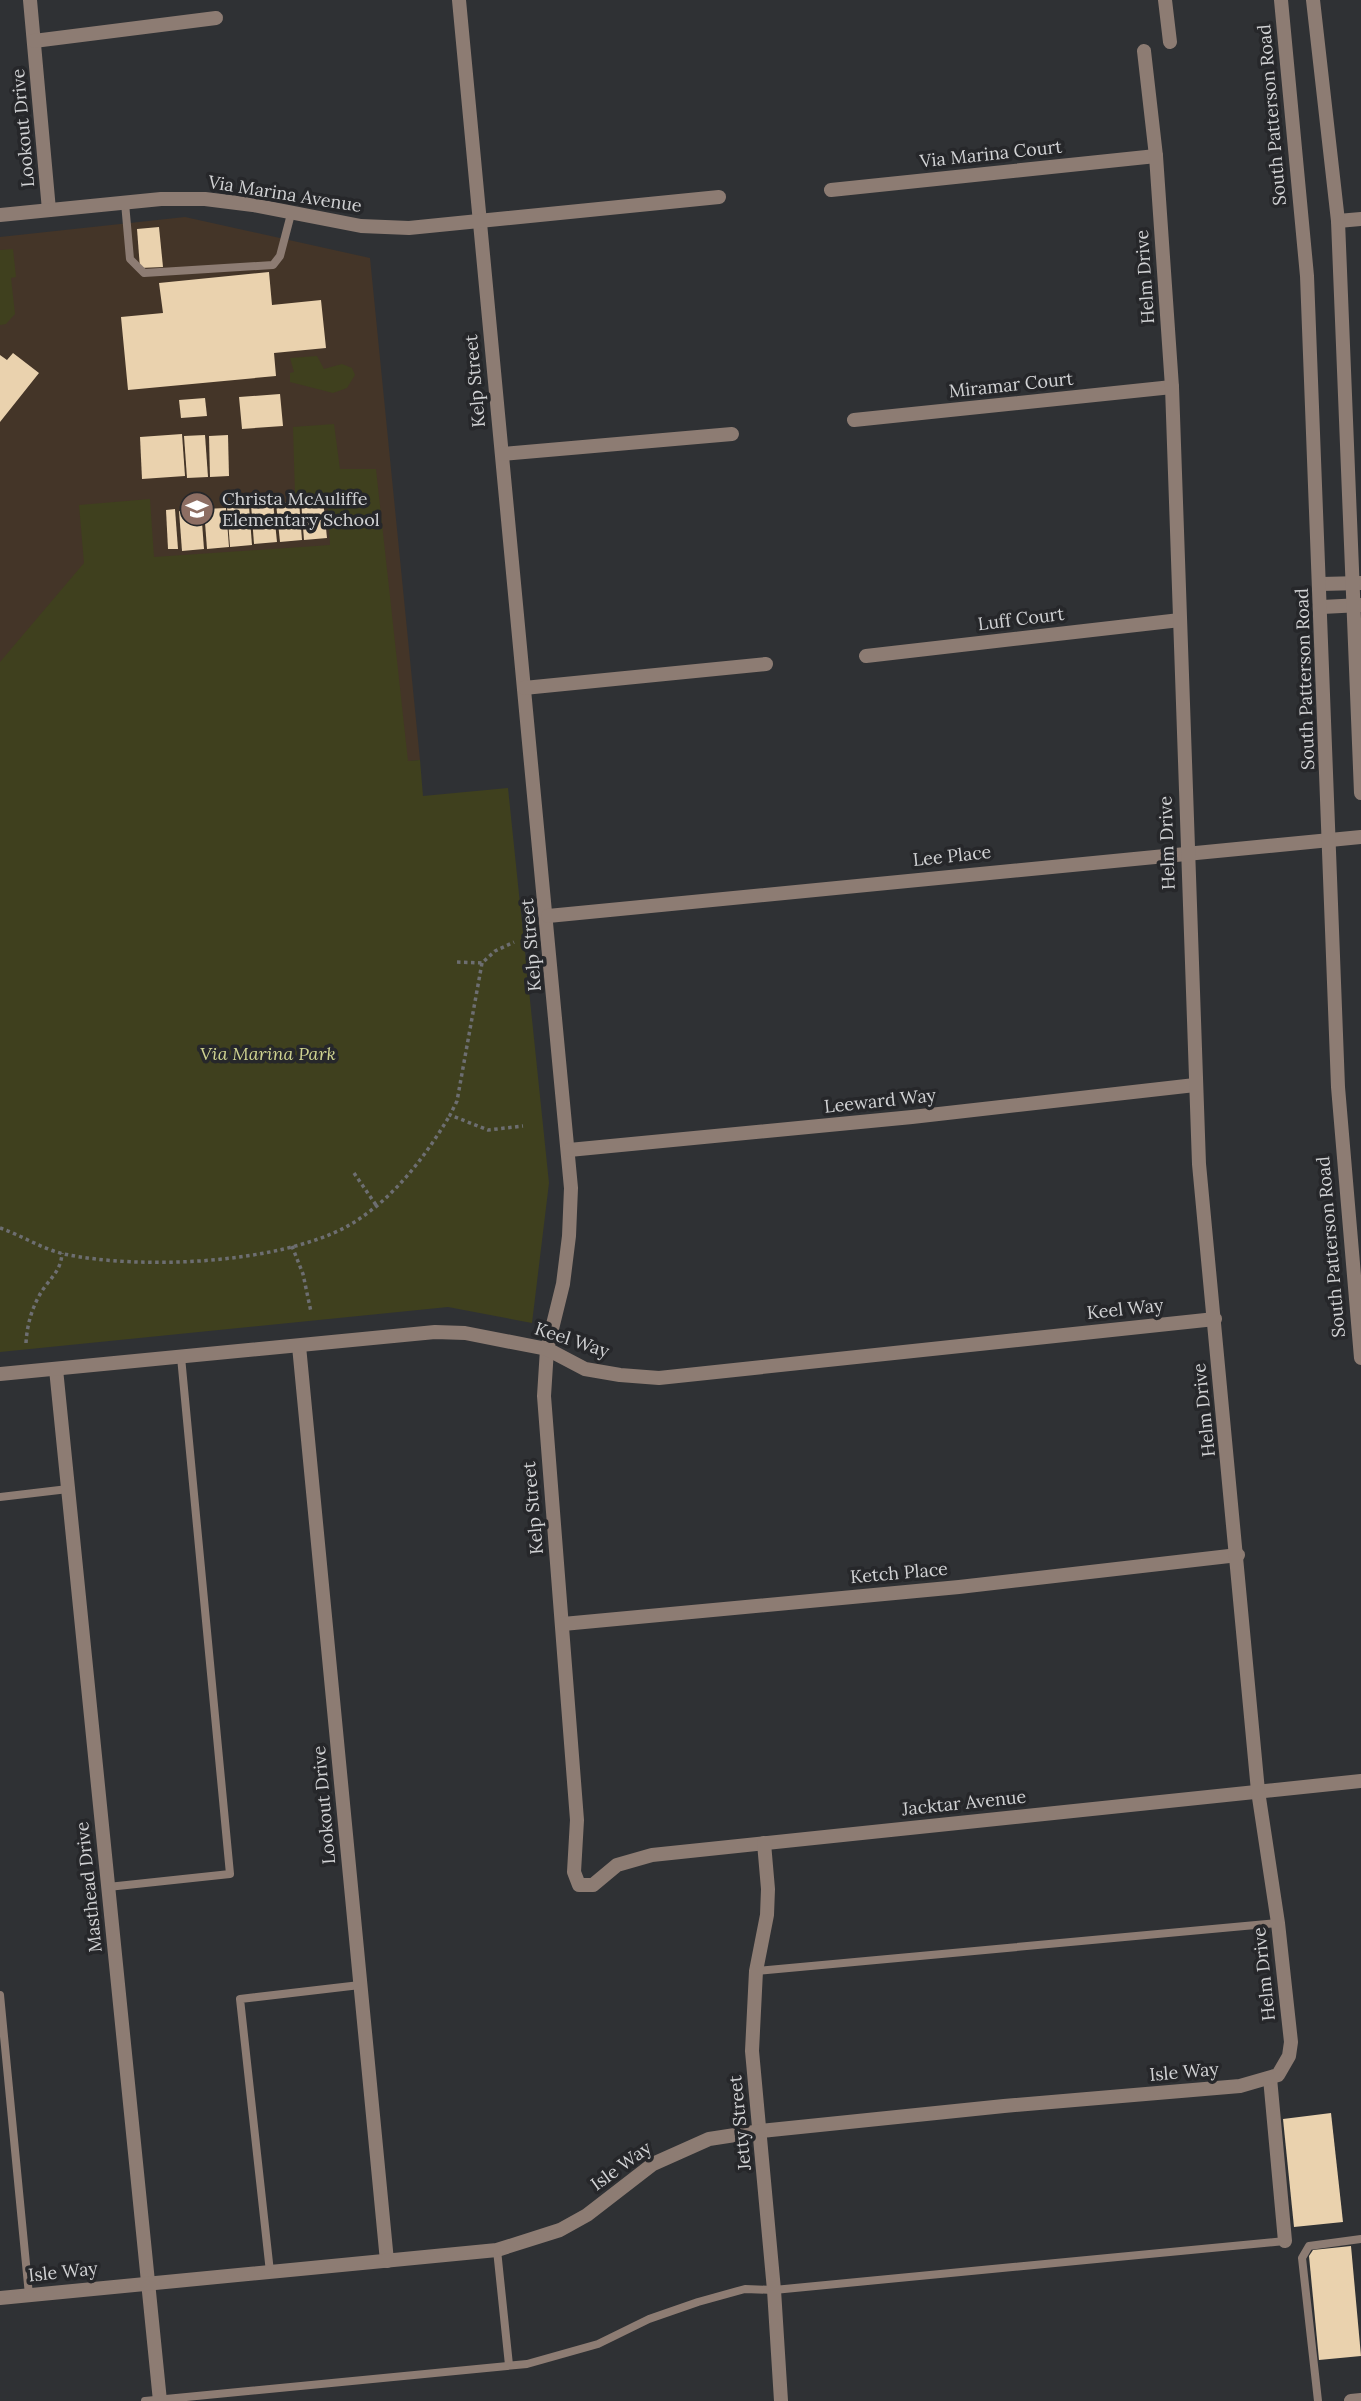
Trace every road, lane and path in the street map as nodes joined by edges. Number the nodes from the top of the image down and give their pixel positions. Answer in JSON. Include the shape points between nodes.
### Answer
{"nodes":[{"id":1,"x":30,"y":0,"type":"edge"},
{"id":2,"x":459,"y":0,"type":"edge"},
{"id":3,"x":1166,"y":0,"type":"edge"},
{"id":4,"x":1281,"y":0,"type":"edge"},
{"id":5,"x":1313,"y":0,"type":"edge"},
{"id":6,"x":216,"y":18,"type":"dead end"},
{"id":7,"x":34,"y":41,"type":"junction"},
{"id":8,"x":1170,"y":42,"type":"dead end"},
{"id":9,"x":1144,"y":51,"type":"dead end"},
{"id":10,"x":1156,"y":156,"type":"junction"},
{"id":11,"x":831,"y":190,"type":"dead end"},
{"id":12,"x":719,"y":197,"type":"dead end"},
{"id":13,"x":125,"y":203,"type":"junction"},
{"id":14,"x":49,"y":210,"type":"junction"},
{"id":15,"x":291,"y":214,"type":"junction"},
{"id":16,"x":0,"y":215,"type":"edge"},
{"id":17,"x":1361,"y":219,"type":"edge"},
{"id":18,"x":1338,"y":221,"type":"junction"},
{"id":19,"x":480,"y":223,"type":"junction"},
{"id":20,"x":1172,"y":387,"type":"junction"},
{"id":21,"x":854,"y":421,"type":"dead end"},
{"id":22,"x":732,"y":434,"type":"dead end"},
{"id":23,"x":502,"y":454,"type":"junction"},
{"id":24,"x":1357,"y":583,"type":"edge"},
{"id":25,"x":1321,"y":584,"type":"junction"},
{"id":26,"x":1358,"y":605,"type":"edge"},
{"id":27,"x":1322,"y":607,"type":"junction"},
{"id":28,"x":1180,"y":620,"type":"junction"},
{"id":29,"x":866,"y":656,"type":"dead end"},
{"id":30,"x":766,"y":664,"type":"dead end"},
{"id":31,"x":524,"y":688,"type":"junction"},
{"id":32,"x":1361,"y":793,"type":"edge"},
{"id":33,"x":1361,"y":836,"type":"edge"},
{"id":34,"x":1330,"y":840,"type":"junction"},
{"id":35,"x":1186,"y":852,"type":"junction"},
{"id":36,"x":548,"y":916,"type":"junction"},
{"id":37,"x":514,"y":942,"type":"dead end"},
{"id":38,"x":457,"y":962,"type":"dead end"},
{"id":39,"x":482,"y":963,"type":"junction"},
{"id":40,"x":1195,"y":1085,"type":"junction"},
{"id":41,"x":450,"y":1115,"type":"junction"},
{"id":42,"x":523,"y":1126,"type":"dead end"},
{"id":43,"x":569,"y":1150,"type":"junction"},
{"id":44,"x":354,"y":1174,"type":"dead end"},
{"id":45,"x":376,"y":1205,"type":"junction"},
{"id":46,"x":0,"y":1228,"type":"edge"},
{"id":47,"x":292,"y":1246,"type":"junction"},
{"id":48,"x":62,"y":1253,"type":"junction"},
{"id":49,"x":311,"y":1312,"type":"dead end"},
{"id":50,"x":1215,"y":1319,"type":"junction"},
{"id":51,"x":26,"y":1343,"type":"dead end"},
{"id":52,"x":299,"y":1346,"type":"junction"},
{"id":53,"x":547,"y":1349,"type":"junction"},
{"id":54,"x":181,"y":1357,"type":"junction"},
{"id":55,"x":1361,"y":1358,"type":"edge"},
{"id":56,"x":56,"y":1369,"type":"junction"},
{"id":57,"x":0,"y":1374,"type":"edge"},
{"id":58,"x":68,"y":1489,"type":"junction"},
{"id":59,"x":0,"y":1497,"type":"edge"},
{"id":60,"x":1238,"y":1555,"type":"junction"},
{"id":61,"x":563,"y":1624,"type":"junction"},
{"id":62,"x":1361,"y":1781,"type":"edge"},
{"id":63,"x":1258,"y":1791,"type":"junction"},
{"id":64,"x":764,"y":1843,"type":"junction"},
{"id":65,"x":579,"y":1885,"type":"joint"},
{"id":66,"x":108,"y":1886,"type":"junction"},
{"id":67,"x":1278,"y":1923,"type":"junction"},
{"id":68,"x":756,"y":1970,"type":"junction"},
{"id":69,"x":360,"y":1985,"type":"junction"},
{"id":70,"x":0,"y":1995,"type":"edge"},
{"id":71,"x":1270,"y":2078,"type":"junction"},
{"id":72,"x":761,"y":2131,"type":"junction"},
{"id":73,"x":1361,"y":2239,"type":"edge"},
{"id":74,"x":1285,"y":2241,"type":"joint"},
{"id":75,"x":497,"y":2250,"type":"junction"},
{"id":76,"x":387,"y":2261,"type":"junction"},
{"id":77,"x":270,"y":2272,"type":"junction"},
{"id":78,"x":148,"y":2283,"type":"junction"},
{"id":79,"x":774,"y":2290,"type":"junction"},
{"id":80,"x":29,"y":2295,"type":"junction"},
{"id":81,"x":0,"y":2298,"type":"edge"},
{"id":82,"x":509,"y":2365,"type":"junction"},
{"id":83,"x":1361,"y":2400,"type":"edge"},
{"id":84,"x":155,"y":2401,"type":"edge"},
{"id":85,"x":781,"y":2401,"type":"edge"},
{"id":86,"x":1318,"y":2401,"type":"edge"},
{"id":87,"x":1351,"y":2401,"type":"edge"}],
"edges":[{"from":1,"to":7,"type":"street","name":"Lookout Drive"},
{"from":2,"to":19,"type":"street","name":"Kelp Street"},
{"from":3,"to":8,"type":"street"},
{"from":4,"to":25,"type":"street","name":"South Patterson Road","via":[[1307,276]]},
{"from":5,"to":18,"type":"street"},
{"from":6,"to":7,"type":"street"},
{"from":7,"to":14,"type":"street","name":"Lookout Drive"},
{"from":9,"to":10,"type":"street","name":"Helm Drive"},
{"from":10,"to":11,"type":"street","name":"Via Marina Court"},
{"from":10,"to":20,"type":"street","name":"Helm Drive"},
{"from":12,"to":19,"type":"street"},
{"from":13,"to":14,"type":"street","name":"Via Marina Avenue"},
{"from":13,"to":15,"type":"street","name":"Via Marina Avenue","via":[[205,199]]},
{"from":13,"to":15,"type":"lane","via":[[130,259],[144,273],[273,265],[280,256]]},
{"from":14,"to":16,"type":"street","name":"Via Marina Avenue"},
{"from":15,"to":19,"type":"street","name":"Via Marina Avenue","via":[[361,226]]},
{"from":17,"to":18,"type":"street"},
{"from":18,"to":24,"type":"street"},
{"from":19,"to":23,"type":"street","name":"Kelp Street"},
{"from":20,"to":21,"type":"street","name":"Miramar Court"},
{"from":20,"to":28,"type":"street","name":"Helm Drive"},
{"from":22,"to":23,"type":"street"},
{"from":23,"to":31,"type":"street","name":"Kelp Street"},
{"from":24,"to":25,"type":"street"},
{"from":24,"to":26,"type":"street"},
{"from":25,"to":27,"type":"street","name":"South Patterson Road"},
{"from":26,"to":27,"type":"street"},
{"from":26,"to":32,"type":"street"},
{"from":27,"to":34,"type":"street","name":"South Patterson Road"},
{"from":28,"to":29,"type":"street","name":"Luff Court"},
{"from":28,"to":35,"type":"street","name":"Helm Drive"},
{"from":30,"to":31,"type":"street"},
{"from":31,"to":36,"type":"street","name":"Kelp Street"},
{"from":33,"to":34,"type":"street","name":"Lee Place"},
{"from":34,"to":35,"type":"street","name":"Lee Place"},
{"from":34,"to":55,"type":"street","name":"South Patterson Road","via":[[1342,1150]]},
{"from":35,"to":36,"type":"street","name":"Lee Place"},
{"from":35,"to":40,"type":"street","name":"Helm Drive"},
{"from":36,"to":43,"type":"street","name":"Kelp Street"},
{"from":37,"to":39,"type":"path"},
{"from":38,"to":39,"type":"path"},
{"from":39,"to":41,"type":"path","via":[[457,1101]]},
{"from":40,"to":43,"type":"street","name":"Leeward Way"},
{"from":40,"to":50,"type":"street","name":"Helm Drive"},
{"from":41,"to":42,"type":"path","via":[[488,1130]]},
{"from":41,"to":45,"type":"path","via":[[406,1179]]},
{"from":43,"to":53,"type":"street","name":"Kelp Street","via":[[569,1236]]},
{"from":44,"to":45,"type":"path"},
{"from":45,"to":47,"type":"path","via":[[348,1225]]},
{"from":46,"to":48,"type":"path"},
{"from":47,"to":48,"type":"path","via":[[209,1260],[160,1262]]},
{"from":47,"to":49,"type":"path"},
{"from":48,"to":51,"type":"path","via":[[61,1268],[39,1295],[28,1322]]},
{"from":50,"to":53,"type":"street","name":"Keel Way","via":[[659,1378],[585,1369]]},
{"from":50,"to":60,"type":"street","name":"Helm Drive"},
{"from":52,"to":53,"type":"street","name":"Keel Way","via":[[435,1332],[465,1333]]},
{"from":52,"to":54,"type":"street","name":"Keel Way"},
{"from":52,"to":69,"type":"street","name":"Lookout Drive"},
{"from":53,"to":61,"type":"street","name":"Kelp Street","via":[[544,1419]]},
{"from":54,"to":56,"type":"street","name":"Keel Way"},
{"from":54,"to":66,"type":"lane","via":[[230,1874]]},
{"from":56,"to":57,"type":"street","name":"Keel Way"},
{"from":56,"to":58,"type":"street","name":"Masthead Drive"},
{"from":58,"to":59,"type":"lane"},
{"from":58,"to":66,"type":"street","name":"Masthead Drive"},
{"from":60,"to":61,"type":"street","name":"Ketch Place"},
{"from":60,"to":63,"type":"street","name":"Helm Drive"},
{"from":61,"to":65,"type":"street","name":"Kelp Street","via":[[577,1820],[574,1872]]},
{"from":62,"to":63,"type":"street","name":"Jacktar Avenue"},
{"from":63,"to":64,"type":"street","name":"Jacktar Avenue"},
{"from":63,"to":67,"type":"street","name":"Helm Drive"},
{"from":64,"to":65,"type":"street","name":"Jacktar Avenue","via":[[630,1859],[593,1885]]},
{"from":64,"to":68,"type":"street","name":"Jetty Street","via":[[767,1915]]},
{"from":66,"to":78,"type":"street","name":"Masthead Drive"},
{"from":67,"to":68,"type":"lane"},
{"from":67,"to":71,"type":"street","name":"Helm Drive","via":[[1291,2042],[1285,2065]]},
{"from":68,"to":72,"type":"street","name":"Jetty Street","via":[[752,2051]]},
{"from":69,"to":76,"type":"street","name":"Lookout Drive"},
{"from":69,"to":77,"type":"lane","via":[[240,1999]]},
{"from":70,"to":80,"type":"lane"},
{"from":71,"to":72,"type":"street","name":"Isle Way","via":[[1240,2087]]},
{"from":71,"to":74,"type":"street"},
{"from":72,"to":75,"type":"street","name":"Isle Way","via":[[709,2139],[680,2150],[560,2230]]},
{"from":72,"to":79,"type":"street","name":"Jetty Street"},
{"from":73,"to":86,"type":"lane","via":[[1309,2246],[1302,2258]]},
{"from":74,"to":79,"type":"lane"},
{"from":75,"to":76,"type":"street","name":"Isle Way"},
{"from":75,"to":82,"type":"lane"},
{"from":76,"to":77,"type":"street","name":"Isle Way"},
{"from":77,"to":78,"type":"street","name":"Isle Way"},
{"from":78,"to":80,"type":"street","name":"Isle Way"},
{"from":78,"to":84,"type":"street","name":"Masthead Drive"},
{"from":79,"to":82,"type":"lane","via":[[745,2289],[698,2302],[561,2357]]},
{"from":79,"to":85,"type":"street","name":"Jetty Street"},
{"from":80,"to":81,"type":"street","name":"Isle Way"},
{"from":82,"to":84,"type":"lane"},
{"from":83,"to":87,"type":"street"}]}
